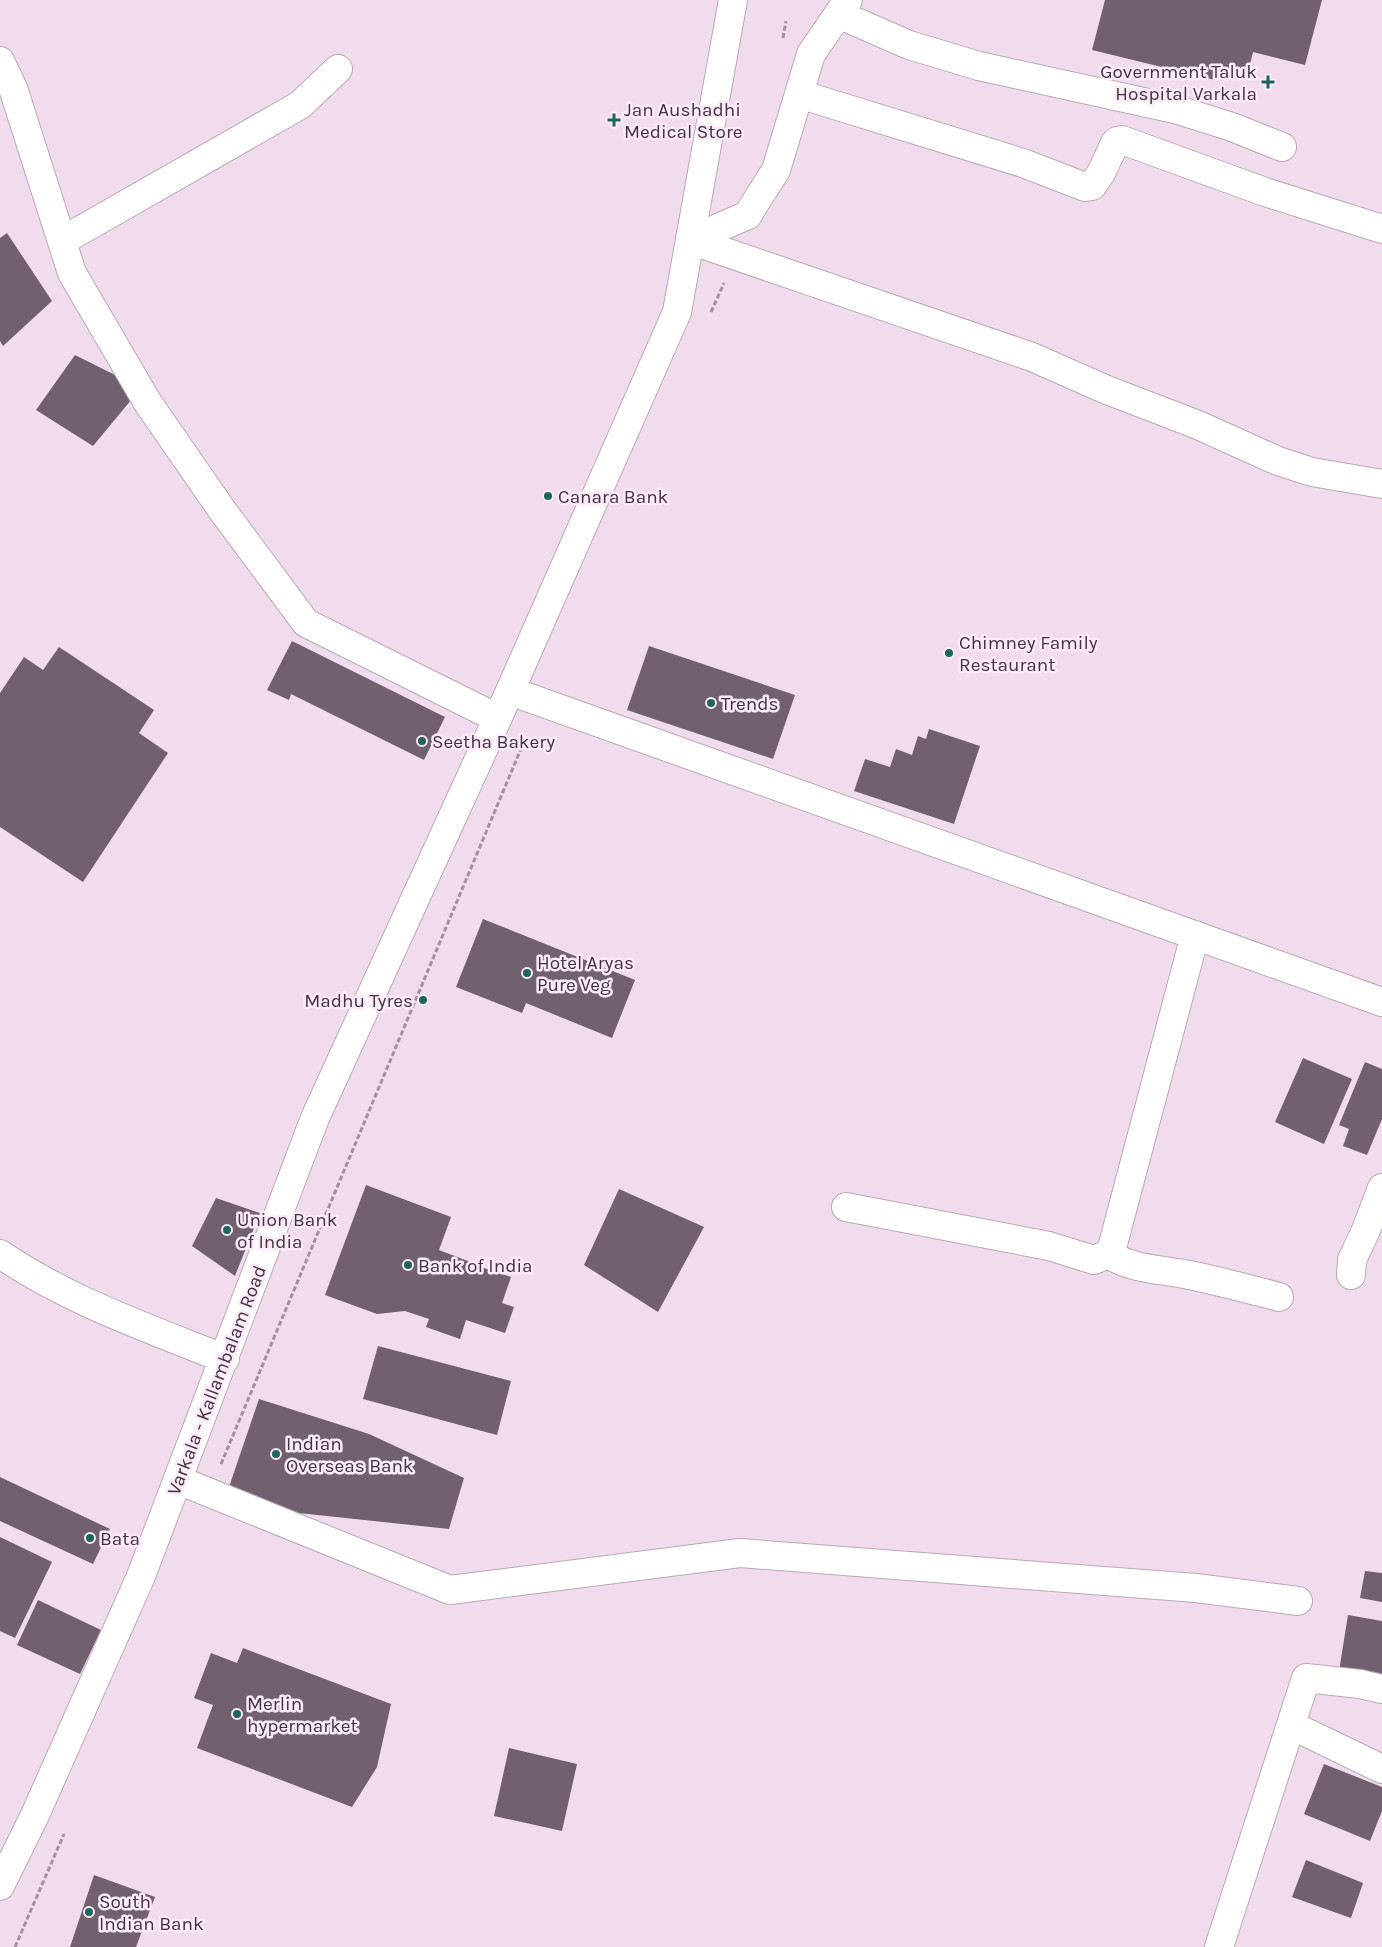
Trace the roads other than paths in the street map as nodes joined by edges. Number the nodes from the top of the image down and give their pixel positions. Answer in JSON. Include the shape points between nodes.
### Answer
{"nodes":[{"id":1,"x":733,"y":0,"type":"edge"},
{"id":2,"x":843,"y":7,"type":"edge"},
{"id":3,"x":0,"y":61,"type":"edge"},
{"id":4,"x":338,"y":69,"type":"dead end"},
{"id":5,"x":799,"y":94,"type":"junction"},
{"id":6,"x":1282,"y":147,"type":"dead end"},
{"id":7,"x":1382,"y":228,"type":"edge"},
{"id":8,"x":690,"y":240,"type":"junction"},
{"id":9,"x":62,"y":241,"type":"junction"},
{"id":10,"x":1382,"y":484,"type":"edge"},
{"id":11,"x":510,"y":691,"type":"junction"},
{"id":12,"x":497,"y":718,"type":"junction"},
{"id":13,"x":1195,"y":935,"type":"junction"},
{"id":14,"x":1382,"y":1002,"type":"edge"},
{"id":15,"x":1382,"y":1188,"type":"edge"},
{"id":16,"x":846,"y":1207,"type":"dead end"},
{"id":17,"x":0,"y":1254,"type":"edge"},
{"id":18,"x":1108,"y":1254,"type":"junction"},
{"id":19,"x":1351,"y":1275,"type":"dead end"},
{"id":20,"x":1279,"y":1297,"type":"dead end"},
{"id":21,"x":225,"y":1359,"type":"junction"},
{"id":22,"x":178,"y":1480,"type":"junction"},
{"id":23,"x":1298,"y":1601,"type":"dead end"},
{"id":24,"x":1382,"y":1689,"type":"edge"},
{"id":25,"x":1290,"y":1725,"type":"junction"},
{"id":26,"x":1382,"y":1769,"type":"edge"},
{"id":27,"x":0,"y":1886,"type":"edge"},
{"id":28,"x":1219,"y":1947,"type":"edge"}],
"edges":[{"from":1,"to":8,"type":"street","name":"Varkala - Kallambalam Road"},
{"from":2,"to":5,"type":"street","via":[[811,54]]},
{"from":2,"to":6,"type":"street","via":[[909,45],[979,66],[1175,109]]},
{"from":3,"to":9,"type":"street","via":[[13,88]]},
{"from":4,"to":9,"type":"street","via":[[300,105]]},
{"from":5,"to":7,"type":"street","via":[[1023,163],[1084,187],[1092,186],[1117,140],[1122,140],[1265,192]]},
{"from":5,"to":8,"type":"street","via":[[776,170],[748,215]]},
{"from":8,"to":10,"type":"street","via":[[1032,357],[1198,425],[1278,462],[1312,472]]},
{"from":8,"to":11,"type":"street","name":"Varkala - Kallambalam Road","via":[[677,312]]},
{"from":9,"to":12,"type":"street","via":[[72,273],[148,403],[306,623]]},
{"from":11,"to":12,"type":"street","name":"Varkala - Kallambalam Road"},
{"from":11,"to":13,"type":"street"},
{"from":12,"to":21,"type":"street","name":"Varkala - Kallambalam Road","via":[[315,1118]]},
{"from":13,"to":14,"type":"street"},
{"from":13,"to":18,"type":"street"},
{"from":15,"to":19,"type":"street","via":[[1352,1260]]},
{"from":16,"to":18,"type":"street","via":[[1050,1246],[1094,1260]]},
{"from":17,"to":21,"type":"street","via":[[36,1278],[107,1312]]},
{"from":18,"to":20,"type":"street","via":[[1133,1266],[1188,1274]]},
{"from":21,"to":22,"type":"street","name":"Varkala - Kallambalam Road"},
{"from":22,"to":23,"type":"street","via":[[450,1590],[740,1553],[1196,1588]]},
{"from":22,"to":27,"type":"street","name":"Varkala - Kallambalam Road","via":[[142,1576]]},
{"from":24,"to":25,"type":"street","via":[[1306,1678]]},
{"from":25,"to":26,"type":"street"},
{"from":25,"to":28,"type":"street"}]}
